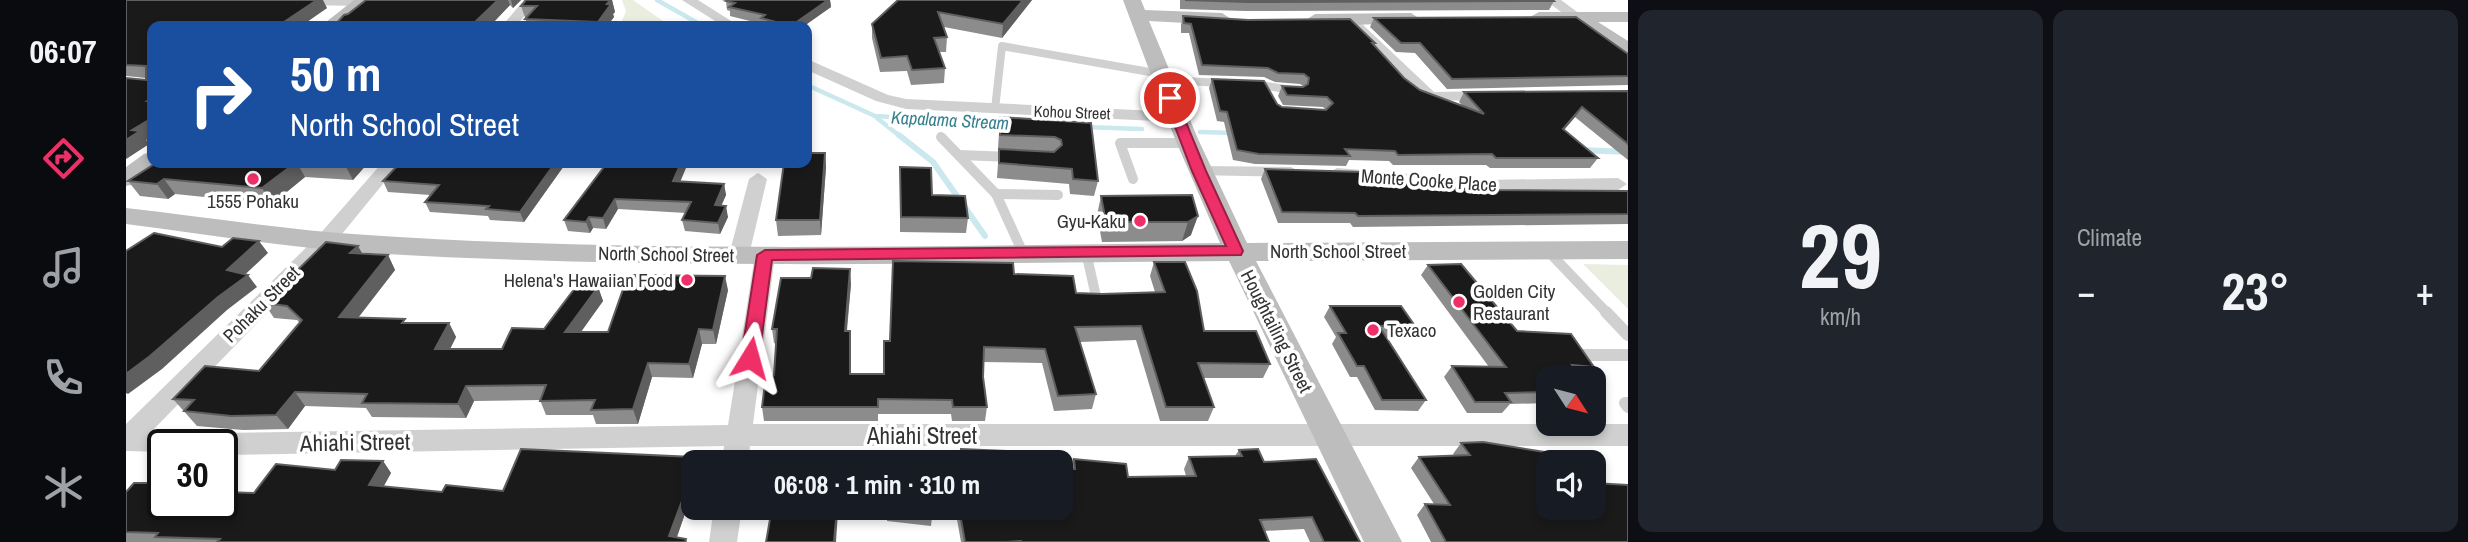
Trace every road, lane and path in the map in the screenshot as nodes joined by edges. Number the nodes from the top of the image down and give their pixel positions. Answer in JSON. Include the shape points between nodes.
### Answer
{"nodes":[{"id":1,"x":531,"y":0,"type":"edge"},
{"id":2,"x":689,"y":0,"type":"edge"},
{"id":3,"x":1552,"y":0,"type":"edge"},
{"id":4,"x":281,"y":1,"type":"edge"},
{"id":5,"x":364,"y":1,"type":"edge"},
{"id":6,"x":1135,"y":8,"type":"edge"},
{"id":7,"x":1577,"y":17,"type":"junction"},
{"id":8,"x":1628,"y":17,"type":"edge"},
{"id":9,"x":1524,"y":18,"type":"edge"},
{"id":10,"x":1430,"y":19,"type":"edge"},
{"id":11,"x":1245,"y":20,"type":"edge"},
{"id":12,"x":1297,"y":20,"type":"edge"},
{"id":13,"x":1350,"y":20,"type":"junction"},
{"id":14,"x":337,"y":21,"type":"edge"},
{"id":15,"x":513,"y":21,"type":"edge"},
{"id":16,"x":724,"y":21,"type":"edge"},
{"id":17,"x":1628,"y":50,"type":"edge"},
{"id":18,"x":812,"y":66,"type":"edge"},
{"id":19,"x":1162,"y":77,"type":"junction"},
{"id":20,"x":1264,"y":85,"type":"junction"},
{"id":21,"x":1299,"y":90,"type":"edge"},
{"id":22,"x":1269,"y":93,"type":"edge"},
{"id":23,"x":1509,"y":95,"type":"edge"},
{"id":24,"x":995,"y":109,"type":"junction"},
{"id":25,"x":1177,"y":117,"type":"junction"},
{"id":26,"x":941,"y":137,"type":"dead end"},
{"id":27,"x":1188,"y":144,"type":"junction"},
{"id":28,"x":959,"y":155,"type":"junction"},
{"id":29,"x":1026,"y":158,"type":"edge"},
{"id":30,"x":147,"y":163,"type":"edge"},
{"id":31,"x":387,"y":168,"type":"edge"},
{"id":32,"x":1199,"y":171,"type":"junction"},
{"id":33,"x":126,"y":179,"type":"edge"},
{"id":34,"x":758,"y":179,"type":"dead end"},
{"id":35,"x":1133,"y":179,"type":"dead end"},
{"id":36,"x":1618,"y":184,"type":"dead end"},
{"id":37,"x":996,"y":194,"type":"junction"},
{"id":38,"x":1058,"y":195,"type":"dead end"},
{"id":39,"x":126,"y":216,"type":"edge"},
{"id":40,"x":326,"y":240,"type":"junction"},
{"id":41,"x":1628,"y":250,"type":"edge"},
{"id":42,"x":1236,"y":251,"type":"junction"},
{"id":43,"x":1548,"y":251,"type":"junction"},
{"id":44,"x":1086,"y":252,"type":"junction"},
{"id":45,"x":1023,"y":253,"type":"junction"},
{"id":46,"x":752,"y":255,"type":"junction"},
{"id":47,"x":1097,"y":301,"type":"edge"},
{"id":48,"x":1628,"y":335,"type":"edge"},
{"id":49,"x":1584,"y":355,"type":"edge"},
{"id":50,"x":1628,"y":355,"type":"edge"},
{"id":51,"x":739,"y":435,"type":"junction"},
{"id":52,"x":1330,"y":435,"type":"junction"},
{"id":53,"x":1628,"y":435,"type":"edge"},
{"id":54,"x":126,"y":439,"type":"edge"},
{"id":55,"x":147,"y":441,"type":"edge"},
{"id":56,"x":238,"y":444,"type":"edge"},
{"id":57,"x":737,"y":450,"type":"edge"},
{"id":58,"x":726,"y":520,"type":"edge"},
{"id":59,"x":723,"y":542,"type":"edge"},
{"id":60,"x":1384,"y":542,"type":"edge"}],
"edges":[{"from":1,"to":15,"type":"street"},
{"from":2,"to":16,"type":"street"},
{"from":3,"to":7,"type":"street"},
{"from":4,"to":5,"type":"street"},
{"from":5,"to":14,"type":"main road"},
{"from":6,"to":11,"type":"main road"},
{"from":6,"to":19,"type":"main road","name":"Houghtailing Street"},
{"from":7,"to":8,"type":"main road"},
{"from":7,"to":9,"type":"main road"},
{"from":7,"to":17,"type":"main road"},
{"from":10,"to":13,"type":"main road"},
{"from":12,"to":13,"type":"main road"},
{"from":13,"to":23,"type":"street","via":[[1430,97]]},
{"from":18,"to":24,"type":"street","name":"Kohou Street","via":[[906,104]]},
{"from":19,"to":20,"type":"lane"},
{"from":19,"to":24,"type":"lane","via":[[1002,46]]},
{"from":19,"to":25,"type":"main road","name":"Houghtailing Street"},
{"from":20,"to":21,"type":"lane"},
{"from":20,"to":22,"type":"lane"},
{"from":24,"to":25,"type":"street","name":"Kohou Street"},
{"from":25,"to":27,"type":"main road","name":"Houghtailing Street"},
{"from":26,"to":28,"type":"lane"},
{"from":27,"to":32,"type":"main road","name":"Houghtailing Street"},
{"from":27,"to":35,"type":"lane","via":[[1120,143]]},
{"from":28,"to":29,"type":"lane"},
{"from":28,"to":37,"type":"lane"},
{"from":30,"to":33,"type":"main road"},
{"from":31,"to":40,"type":"street","name":"Pohaku Street"},
{"from":32,"to":36,"type":"street","name":"Monte Cooke Place","via":[[1314,172],[1483,186]]},
{"from":32,"to":42,"type":"main road","name":"Houghtailing Street"},
{"from":34,"to":46,"type":"street"},
{"from":37,"to":38,"type":"lane"},
{"from":37,"to":45,"type":"lane"},
{"from":39,"to":40,"type":"main road","name":"North School Street"},
{"from":40,"to":46,"type":"main road","name":"North School Street"},
{"from":40,"to":54,"type":"street","name":"Pohaku Street"},
{"from":41,"to":43,"type":"main road","name":"North School Street"},
{"from":42,"to":43,"type":"main road","name":"North School Street"},
{"from":42,"to":44,"type":"main road","name":"North School Street"},
{"from":42,"to":52,"type":"main road","name":"Houghtailing Street"},
{"from":43,"to":48,"type":"lane"},
{"from":44,"to":45,"type":"main road","name":"North School Street"},
{"from":44,"to":47,"type":"lane"},
{"from":45,"to":46,"type":"main road","name":"North School Street"},
{"from":46,"to":51,"type":"street"},
{"from":49,"to":50,"type":"lane"},
{"from":51,"to":52,"type":"street","name":"Ahiahi Street"},
{"from":51,"to":56,"type":"street","name":"Ahiahi Street"},
{"from":51,"to":57,"type":"street"},
{"from":52,"to":53,"type":"street","name":"Ahiahi Street"},
{"from":52,"to":60,"type":"main road","name":"Houghtailing Street"},
{"from":54,"to":55,"type":"street"},
{"from":58,"to":59,"type":"street"}]}
